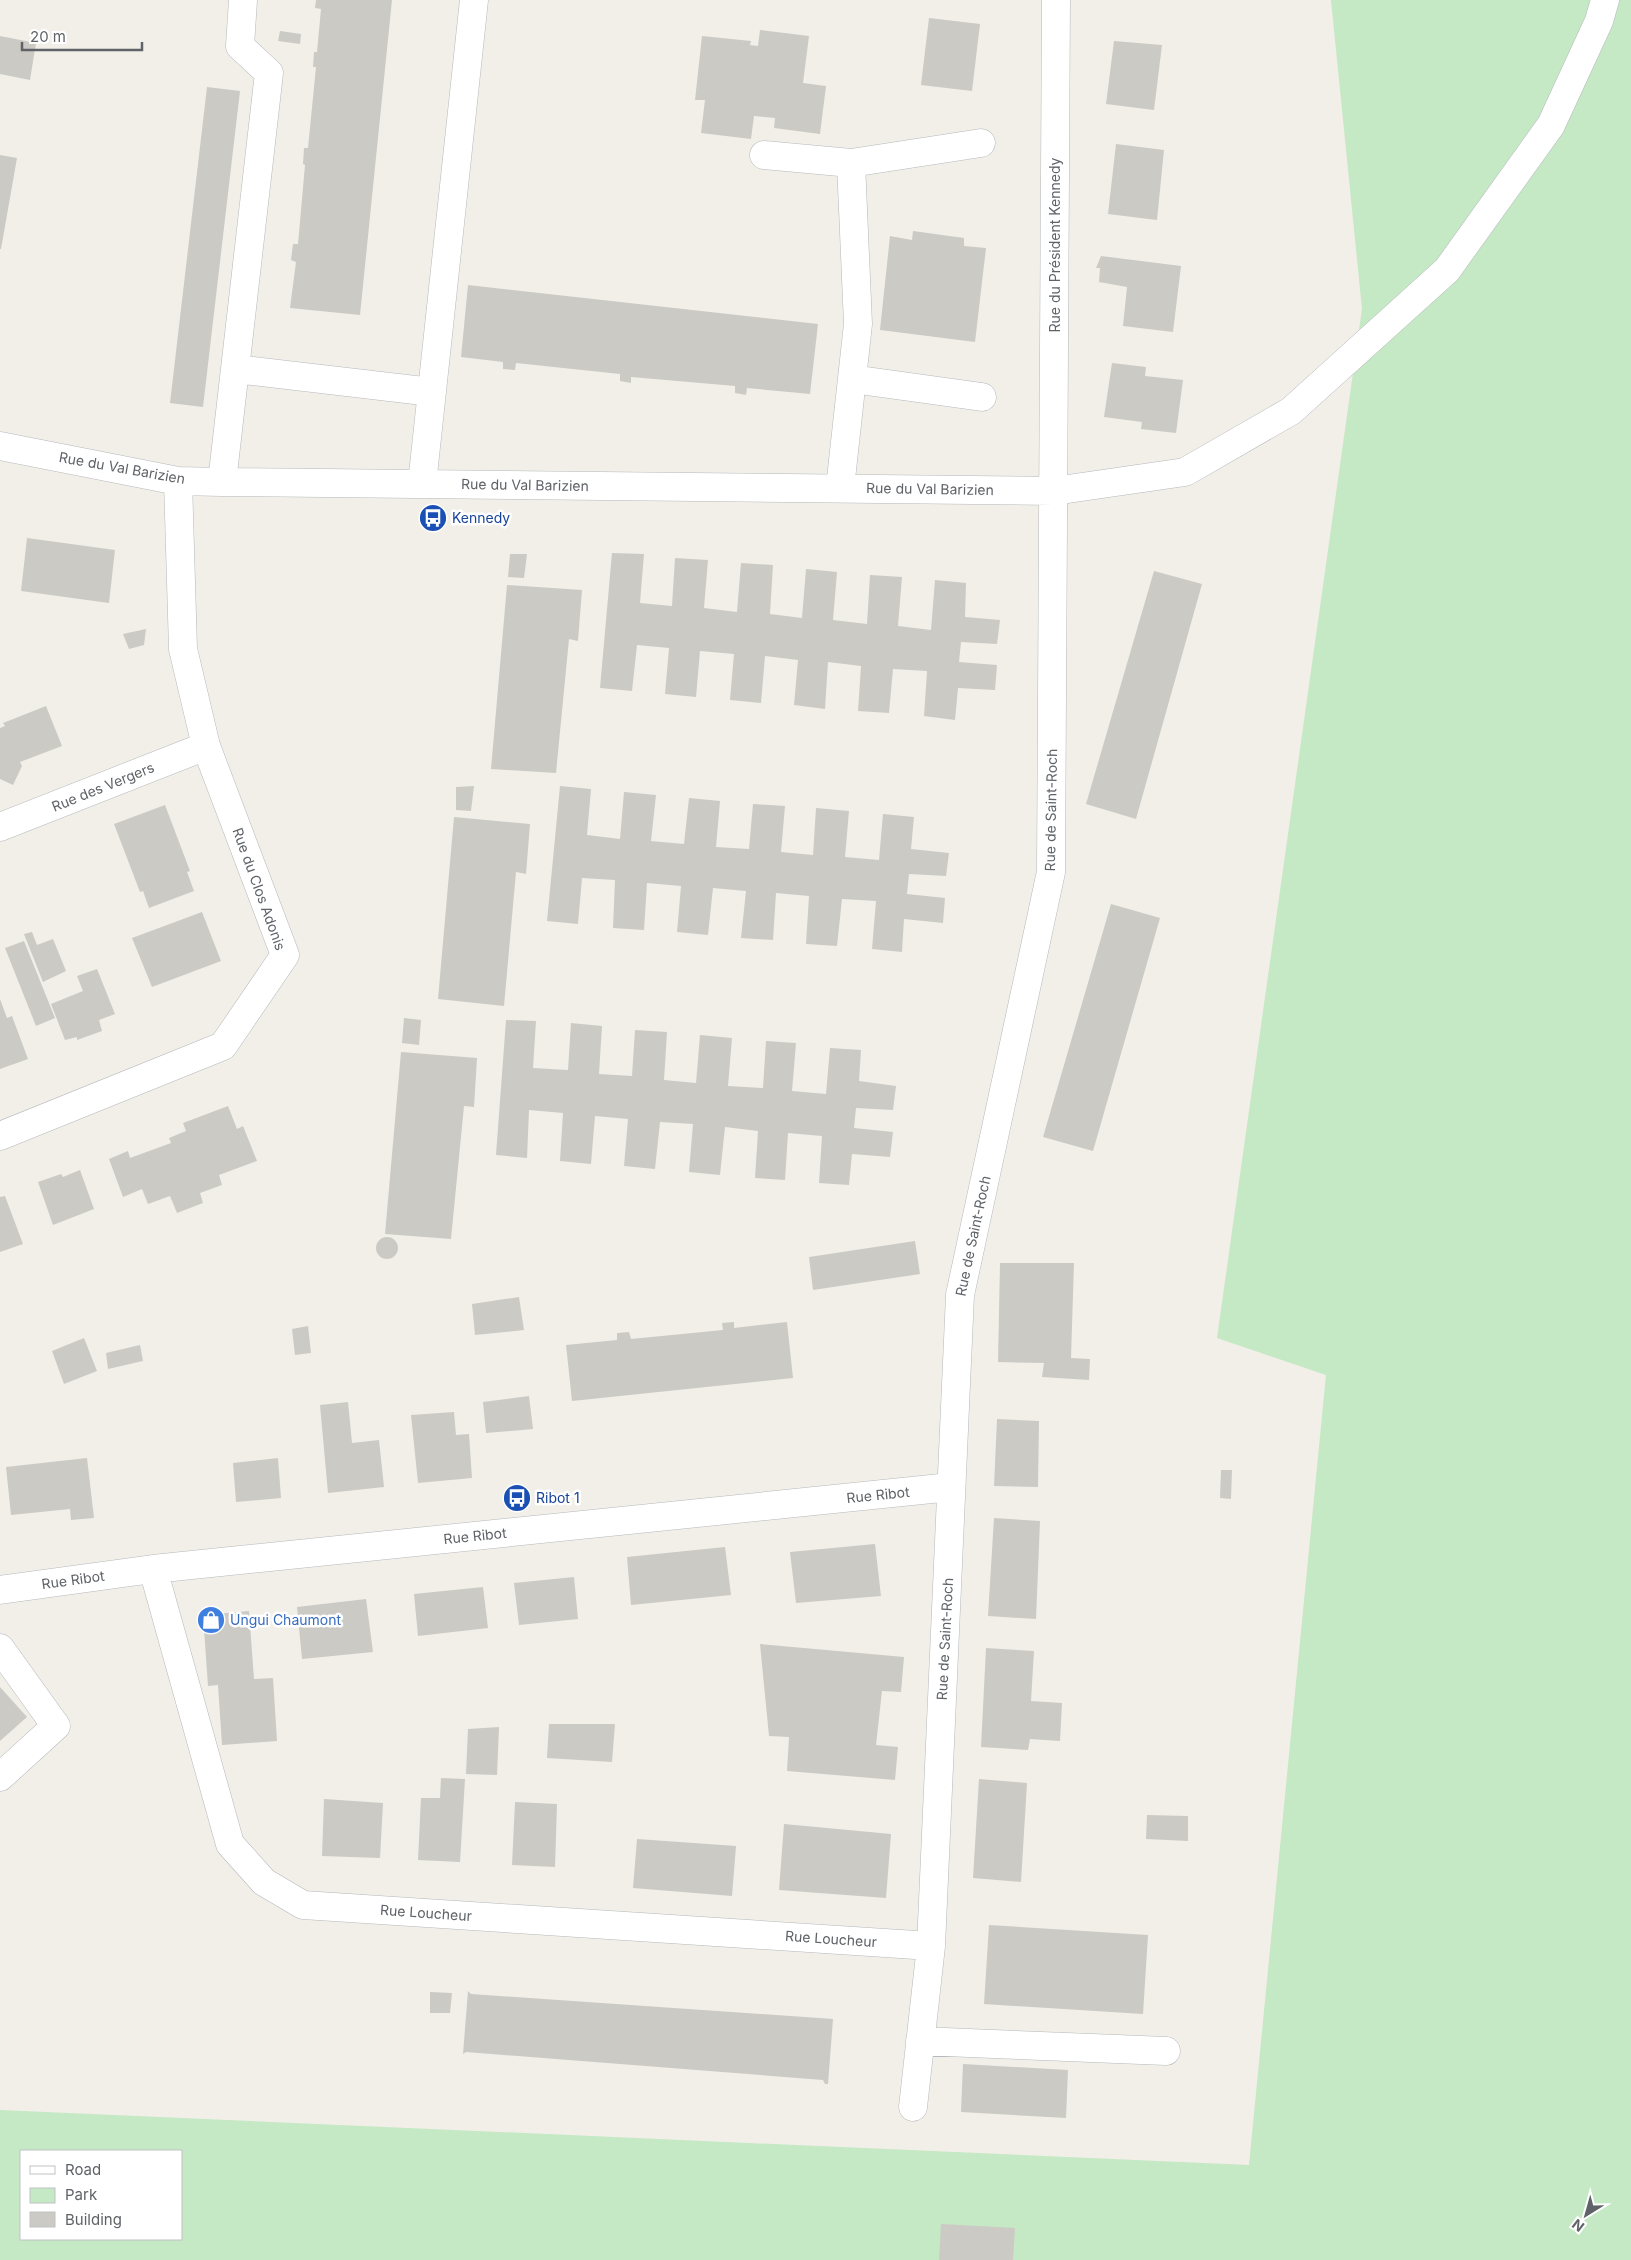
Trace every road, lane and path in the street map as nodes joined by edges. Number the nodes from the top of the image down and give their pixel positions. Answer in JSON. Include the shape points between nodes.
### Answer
{"nodes":[{"id":1,"x":243,"y":0,"type":"edge"},
{"id":2,"x":474,"y":0,"type":"edge"},
{"id":3,"x":1056,"y":0,"type":"edge"},
{"id":4,"x":1605,"y":0,"type":"edge"},
{"id":5,"x":981,"y":144,"type":"dead end"},
{"id":6,"x":764,"y":155,"type":"dead end"},
{"id":7,"x":851,"y":163,"type":"junction"},
{"id":8,"x":235,"y":369,"type":"junction"},
{"id":9,"x":852,"y":379,"type":"junction"},
{"id":10,"x":432,"y":392,"type":"junction"},
{"id":11,"x":982,"y":397,"type":"dead end"},
{"id":12,"x":0,"y":446,"type":"edge"},
{"id":13,"x":178,"y":481,"type":"junction"},
{"id":14,"x":222,"y":482,"type":"junction"},
{"id":15,"x":422,"y":484,"type":"junction"},
{"id":16,"x":840,"y":488,"type":"junction"},
{"id":17,"x":1054,"y":491,"type":"junction"},
{"id":18,"x":206,"y":746,"type":"junction"},
{"id":19,"x":0,"y":828,"type":"edge"},
{"id":20,"x":0,"y":1136,"type":"edge"},
{"id":21,"x":952,"y":1488,"type":"junction"},
{"id":22,"x":153,"y":1569,"type":"junction"},
{"id":23,"x":0,"y":1590,"type":"edge"},
{"id":24,"x":0,"y":1648,"type":"edge"},
{"id":25,"x":0,"y":1777,"type":"edge"},
{"id":26,"x":931,"y":1946,"type":"junction"},
{"id":27,"x":920,"y":2041,"type":"junction"},
{"id":28,"x":1166,"y":2051,"type":"dead end"},
{"id":29,"x":913,"y":2107,"type":"dead end"}],
"edges":[{"from":1,"to":8,"type":"street","via":[[240,46],[269,73]]},
{"from":2,"to":10,"type":"street"},
{"from":3,"to":17,"type":"street","name":"Rue du Président Kennedy"},
{"from":4,"to":17,"type":"street","name":"Rue du Val Barizien","via":[[1600,22],[1551,125],[1447,270],[1291,411],[1185,472]]},
{"from":5,"to":7,"type":"street"},
{"from":6,"to":7,"type":"street"},
{"from":7,"to":9,"type":"street","via":[[858,324]]},
{"from":8,"to":10,"type":"street"},
{"from":8,"to":14,"type":"street"},
{"from":9,"to":11,"type":"street"},
{"from":9,"to":16,"type":"street"},
{"from":10,"to":15,"type":"street"},
{"from":12,"to":13,"type":"street","name":"Rue du Val Barizien"},
{"from":13,"to":14,"type":"street","name":"Rue du Val Barizien"},
{"from":13,"to":18,"type":"street","name":"Rue du Clos Adonis","via":[[183,649]]},
{"from":14,"to":15,"type":"street","name":"Rue du Val Barizien"},
{"from":15,"to":16,"type":"street","name":"Rue du Val Barizien"},
{"from":16,"to":17,"type":"street","name":"Rue du Val Barizien"},
{"from":17,"to":21,"type":"street","name":"Rue de Saint-Roch","via":[[1051,872],[960,1295]]},
{"from":18,"to":19,"type":"street","name":"Rue des Vergers"},
{"from":18,"to":20,"type":"street","name":"Rue du Clos Adonis","via":[[285,955],[223,1046]]},
{"from":21,"to":22,"type":"street","name":"Rue Ribot"},
{"from":21,"to":26,"type":"street","name":"Rue de Saint-Roch"},
{"from":22,"to":23,"type":"street","name":"Rue Ribot"},
{"from":22,"to":26,"type":"street","name":"Rue Loucheur","via":[[230,1844],[264,1882],[303,1905]]},
{"from":24,"to":25,"type":"street","via":[[56,1726]]},
{"from":26,"to":27,"type":"street","name":"Rue de Saint-Roch"},
{"from":27,"to":28,"type":"street"},
{"from":27,"to":29,"type":"street","name":"Rue de Saint-Roch"}]}
